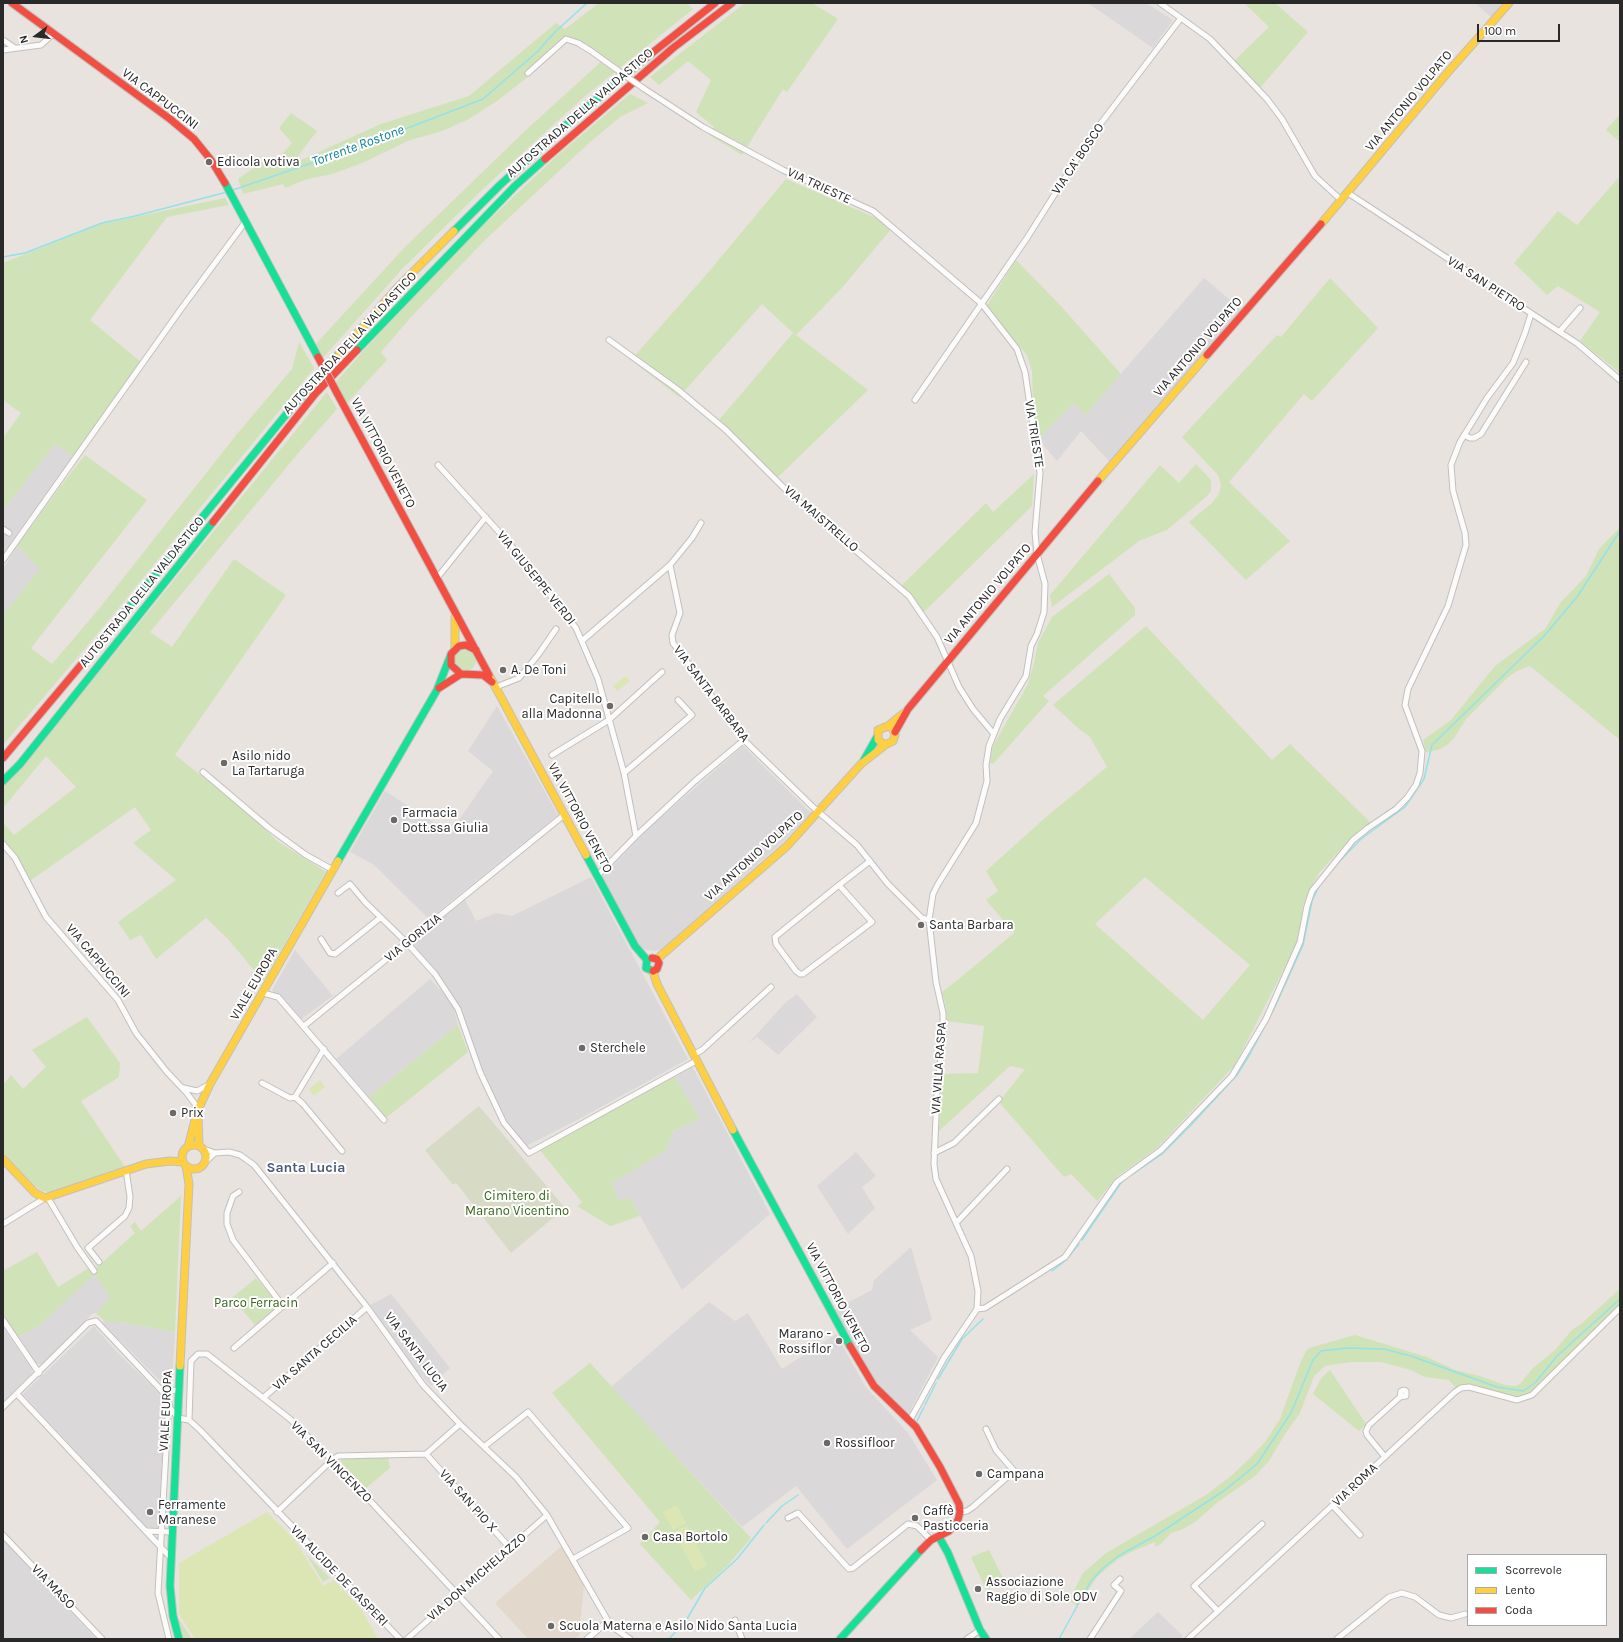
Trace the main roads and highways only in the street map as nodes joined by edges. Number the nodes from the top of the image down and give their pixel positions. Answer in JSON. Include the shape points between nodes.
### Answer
{"nodes":[{"id":1,"x":12,"y":3,"type":"edge"},
{"id":2,"x":715,"y":3,"type":"edge"},
{"id":3,"x":732,"y":3,"type":"edge"},
{"id":4,"x":1509,"y":3,"type":"edge"},
{"id":5,"x":292,"y":308,"type":"joint"},
{"id":6,"x":453,"y":609,"type":"junction"},
{"id":7,"x":455,"y":648,"type":"junction"},
{"id":8,"x":478,"y":653,"type":"junction"},
{"id":9,"x":450,"y":657,"type":"junction"},
{"id":10,"x":464,"y":674,"type":"junction"},
{"id":11,"x":495,"y":686,"type":"junction"},
{"id":12,"x":437,"y":690,"type":"junction"},
{"id":13,"x":908,"y":709,"type":"junction"},
{"id":14,"x":888,"y":726,"type":"junction"},
{"id":15,"x":895,"y":732,"type":"junction"},
{"id":16,"x":877,"y":737,"type":"junction"},
{"id":17,"x":885,"y":745,"type":"junction"},
{"id":18,"x":3,"y":758,"type":"edge"},
{"id":19,"x":861,"y":764,"type":"junction"},
{"id":20,"x":3,"y":781,"type":"edge"},
{"id":21,"x":656,"y":959,"type":"junction"},
{"id":22,"x":647,"y":960,"type":"junction"},
{"id":23,"x":653,"y":971,"type":"junction"},
{"id":24,"x":198,"y":1111,"type":"junction"},
{"id":25,"x":188,"y":1147,"type":"junction"},
{"id":26,"x":200,"y":1147,"type":"junction"},
{"id":27,"x":3,"y":1159,"type":"edge"},
{"id":28,"x":183,"y":1161,"type":"junction"},
{"id":29,"x":196,"y":1169,"type":"junction"},
{"id":30,"x":189,"y":1184,"type":"junction"},
{"id":31,"x":939,"y":1537,"type":"junction"},
{"id":32,"x":179,"y":1639,"type":"edge"},
{"id":33,"x":841,"y":1639,"type":"edge"},
{"id":34,"x":986,"y":1639,"type":"edge"}],
"edges":[{"from":1,"to":5,"type":"main road","name":"VIA CAPPUCCINI","via":[[194,139],[229,189]]},
{"from":2,"to":18,"type":"main road","name":"AUTOSTRADA DELLA VALDASTICO","via":[[564,126],[489,195],[397,288],[298,400],[98,646]]},
{"from":3,"to":20,"type":"main road","name":"AUTOSTRADA DELLA VALDASTICO","via":[[673,48],[515,186],[315,394],[20,764]]},
{"from":4,"to":13,"type":"main road","name":"VIA ANTONIO VOLPATO","via":[[1303,246],[1113,463]]},
{"from":5,"to":6,"type":"main road","name":"VIA VITTORIO VENETO","bridge":true},
{"from":6,"to":7,"type":"main road","name":"VIA VITTORIO VENETO","via":[[456,622]]},
{"from":6,"to":8,"type":"main road","name":"VIA VITTORIO VENETO"},
{"from":7,"to":8,"type":"main road","via":[[466,645]]},
{"from":7,"to":9,"type":"main road","name":"VIA VITTORIO VENETO"},
{"from":8,"to":10,"type":"main road","via":[[478,666],[472,672]]},
{"from":8,"to":11,"type":"main road","name":"VIA VITTORIO VENETO"},
{"from":9,"to":10,"type":"main road","via":[[454,669]]},
{"from":9,"to":12,"type":"main road","name":"VIALE EUROPA"},
{"from":10,"to":11,"type":"main road","name":"VIA VITTORIO VENETO","via":[[483,675]]},
{"from":10,"to":12,"type":"main road","name":"VIALE EUROPA","via":[[449,680]]},
{"from":11,"to":22,"type":"main road","name":"VIA VITTORIO VENETO","via":[[632,941]]},
{"from":12,"to":24,"type":"main road","name":"VIALE EUROPA","via":[[210,1084]]},
{"from":13,"to":14,"type":"main road","name":"VIA ANTONIO VOLPATO"},
{"from":13,"to":15,"type":"main road","name":"VIA ANTONIO VOLPATO"},
{"from":14,"to":15,"type":"main road"},
{"from":14,"to":16,"type":"main road","via":[[881,728]]},
{"from":15,"to":17,"type":"main road","via":[[893,741]]},
{"from":16,"to":17,"type":"main road"},
{"from":16,"to":19,"type":"main road","name":"VIA ANTONIO VOLPATO"},
{"from":17,"to":19,"type":"main road","name":"VIA ANTONIO VOLPATO"},
{"from":19,"to":21,"type":"main road","name":"VIA ANTONIO VOLPATO","via":[[787,846]]},
{"from":21,"to":22,"type":"main road"},
{"from":21,"to":23,"type":"main road","via":[[659,965]]},
{"from":22,"to":23,"type":"main road","name":"VIA VITTORIO VENETO","via":[[646,968]]},
{"from":23,"to":31,"type":"main road","name":"VIA VITTORIO VENETO","via":[[657,984],[695,1058],[860,1364],[874,1386],[916,1427],[959,1504],[958,1520]]},
{"from":24,"to":25,"type":"main road","name":"VIALE EUROPA"},
{"from":24,"to":26,"type":"main road","name":"VIALE EUROPA"},
{"from":25,"to":26,"type":"main road"},
{"from":25,"to":28,"type":"main road"},
{"from":26,"to":29,"type":"main road","via":[[206,1157],[203,1164]]},
{"from":27,"to":28,"type":"main road","via":[[35,1193],[46,1198],[146,1164]]},
{"from":28,"to":29,"type":"main road"},
{"from":28,"to":30,"type":"main road","name":"VIALE EUROPA"},
{"from":29,"to":30,"type":"main road","name":"VIALE EUROPA"},
{"from":30,"to":32,"type":"main road","name":"VIALE EUROPA","via":[[171,1558],[171,1601]]},
{"from":31,"to":33,"type":"main road","via":[[914,1556]]},
{"from":31,"to":34,"type":"main road"}]}
